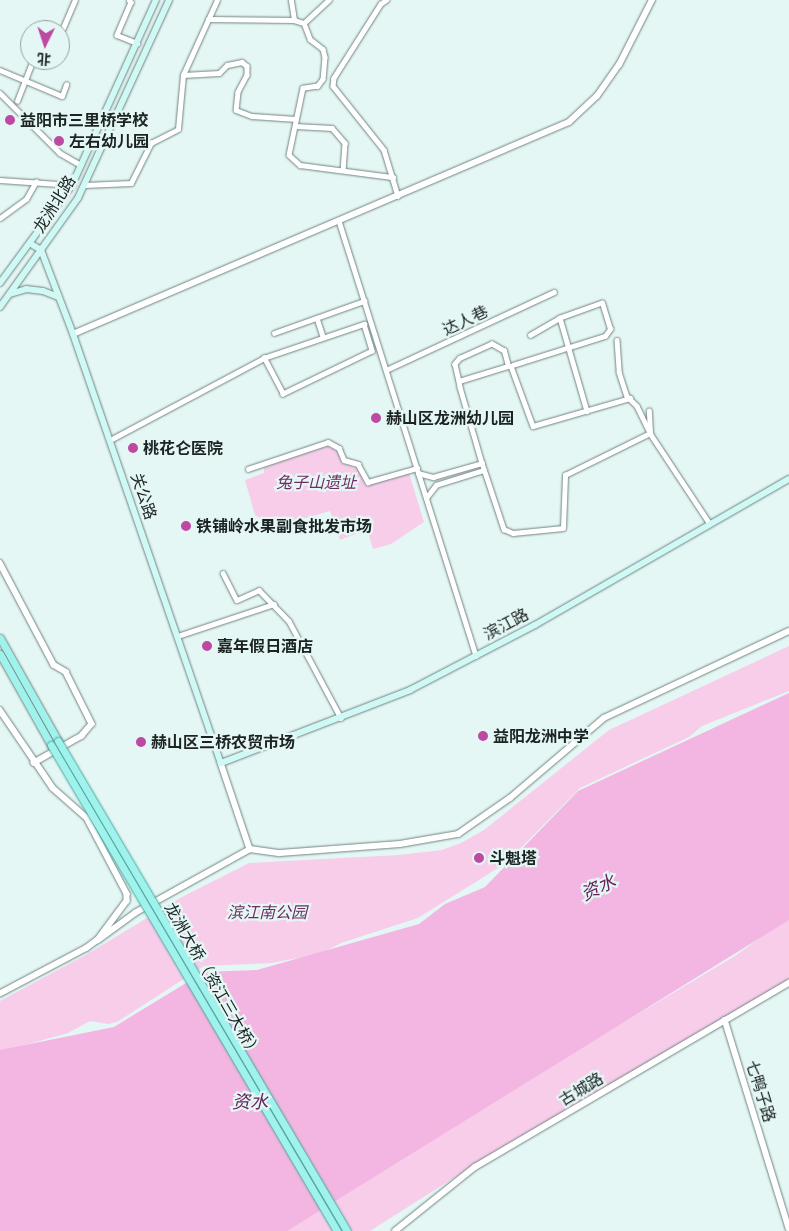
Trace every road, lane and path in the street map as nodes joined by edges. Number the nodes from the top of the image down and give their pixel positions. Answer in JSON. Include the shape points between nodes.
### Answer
{"nodes":[{"id":1,"x":75,"y":0,"type":"edge"},
{"id":2,"x":129,"y":0,"type":"edge"},
{"id":3,"x":156,"y":0,"type":"edge"},
{"id":4,"x":169,"y":0,"type":"edge"},
{"id":5,"x":217,"y":0,"type":"edge"},
{"id":6,"x":291,"y":0,"type":"edge"},
{"id":7,"x":329,"y":0,"type":"edge"},
{"id":8,"x":387,"y":0,"type":"edge"},
{"id":9,"x":652,"y":0,"type":"edge"},
{"id":10,"x":208,"y":19,"type":"junction"},
{"id":11,"x":66,"y":20,"type":"edge"},
{"id":12,"x":294,"y":20,"type":"junction"},
{"id":13,"x":304,"y":23,"type":"junction"},
{"id":14,"x":137,"y":43,"type":"junction"},
{"id":15,"x":0,"y":70,"type":"edge"},
{"id":16,"x":29,"y":70,"type":"edge"},
{"id":17,"x":183,"y":75,"type":"junction"},
{"id":18,"x":25,"y":81,"type":"junction"},
{"id":19,"x":66,"y":85,"type":"dead end"},
{"id":20,"x":0,"y":93,"type":"edge"},
{"id":21,"x":17,"y":101,"type":"dead end"},
{"id":22,"x":296,"y":118,"type":"junction"},
{"id":23,"x":295,"y":126,"type":"junction"},
{"id":24,"x":81,"y":165,"type":"junction"},
{"id":25,"x":343,"y":170,"type":"junction"},
{"id":26,"x":393,"y":176,"type":"junction"},
{"id":27,"x":0,"y":180,"type":"edge"},
{"id":28,"x":36,"y":182,"type":"junction"},
{"id":29,"x":72,"y":185,"type":"junction"},
{"id":30,"x":84,"y":185,"type":"junction"},
{"id":31,"x":398,"y":196,"type":"junction"},
{"id":32,"x":0,"y":218,"type":"edge"},
{"id":33,"x":339,"y":221,"type":"junction"},
{"id":34,"x":31,"y":244,"type":"junction"},
{"id":35,"x":41,"y":250,"type":"junction"},
{"id":36,"x":0,"y":283,"type":"edge"},
{"id":37,"x":554,"y":292,"type":"dead end"},
{"id":38,"x":10,"y":294,"type":"junction"},
{"id":39,"x":59,"y":297,"type":"junction"},
{"id":40,"x":364,"y":301,"type":"junction"},
{"id":41,"x":0,"y":307,"type":"edge"},
{"id":42,"x":317,"y":318,"type":"junction"},
{"id":43,"x":560,"y":318,"type":"junction"},
{"id":44,"x":274,"y":333,"type":"dead end"},
{"id":45,"x":73,"y":334,"type":"junction"},
{"id":46,"x":530,"y":335,"type":"dead end"},
{"id":47,"x":323,"y":336,"type":"junction"},
{"id":48,"x":617,"y":340,"type":"dead end"},
{"id":49,"x":568,"y":348,"type":"junction"},
{"id":50,"x":264,"y":358,"type":"junction"},
{"id":51,"x":511,"y":366,"type":"junction"},
{"id":52,"x":386,"y":370,"type":"junction"},
{"id":53,"x":459,"y":381,"type":"junction"},
{"id":54,"x":630,"y":398,"type":"junction"},
{"id":55,"x":587,"y":411,"type":"junction"},
{"id":56,"x":649,"y":411,"type":"dead end"},
{"id":57,"x":650,"y":433,"type":"junction"},
{"id":58,"x":110,"y":440,"type":"junction"},
{"id":59,"x":482,"y":463,"type":"junction"},
{"id":60,"x":248,"y":469,"type":"dead end"},
{"id":61,"x":418,"y":470,"type":"junction"},
{"id":62,"x":484,"y":470,"type":"junction"},
{"id":63,"x":789,"y":479,"type":"edge"},
{"id":64,"x":426,"y":498,"type":"junction"},
{"id":65,"x":710,"y":524,"type":"junction"},
{"id":66,"x":0,"y":563,"type":"edge"},
{"id":67,"x":223,"y":573,"type":"dead end"},
{"id":68,"x":274,"y":604,"type":"junction"},
{"id":69,"x":789,"y":631,"type":"edge"},
{"id":70,"x":178,"y":636,"type":"junction"},
{"id":71,"x":0,"y":638,"type":"edge"},
{"id":72,"x":0,"y":654,"type":"edge"},
{"id":73,"x":476,"y":656,"type":"junction"},
{"id":74,"x":0,"y":710,"type":"edge"},
{"id":75,"x":2,"y":719,"type":"edge"},
{"id":76,"x":342,"y":719,"type":"junction"},
{"id":77,"x":54,"y":743,"type":"junction"},
{"id":78,"x":34,"y":763,"type":"junction"},
{"id":79,"x":221,"y":763,"type":"junction"},
{"id":80,"x":250,"y":849,"type":"junction"},
{"id":81,"x":98,"y":940,"type":"junction"},
{"id":82,"x":789,"y":983,"type":"edge"},
{"id":83,"x":15,"y":988,"type":"junction"},
{"id":84,"x":0,"y":990,"type":"edge"},
{"id":85,"x":0,"y":994,"type":"edge"},
{"id":86,"x":725,"y":1020,"type":"junction"},
{"id":87,"x":789,"y":1228,"type":"edge"},
{"id":88,"x":337,"y":1231,"type":"edge"},
{"id":89,"x":347,"y":1231,"type":"edge"},
{"id":90,"x":395,"y":1231,"type":"edge"}],
"edges":[{"from":1,"to":11,"type":"street"},
{"from":2,"to":14,"type":"street","via":[[131,2],[117,35]]},
{"from":3,"to":14,"type":"main road","name":"龙洲北路"},
{"from":4,"to":30,"type":"main road","name":"龙洲北路"},
{"from":5,"to":10,"type":"street"},
{"from":6,"to":12,"type":"street"},
{"from":7,"to":13,"type":"street"},
{"from":8,"to":26,"type":"street","via":[[380,4],[339,70],[333,86],[384,150]]},
{"from":9,"to":31,"type":"street","via":[[619,65],[597,96],[569,122]]},
{"from":10,"to":12,"type":"street"},
{"from":10,"to":17,"type":"street"},
{"from":12,"to":13,"type":"street"},
{"from":13,"to":22,"type":"street","via":[[310,39],[323,49],[323,79],[318,86],[303,88]]},
{"from":14,"to":24,"type":"main road","name":"龙洲北路"},
{"from":15,"to":18,"type":"street"},
{"from":16,"to":18,"type":"street"},
{"from":17,"to":22,"type":"street","via":[[219,73],[227,65],[242,62],[247,66],[247,75],[238,92],[236,110],[252,116]]},
{"from":17,"to":30,"type":"street","via":[[178,128],[151,142],[131,183]]},
{"from":18,"to":19,"type":"street","via":[[62,96]]},
{"from":18,"to":21,"type":"street"},
{"from":20,"to":24,"type":"street","via":[[60,153]]},
{"from":22,"to":23,"type":"street"},
{"from":23,"to":25,"type":"street","via":[[332,128],[345,143]]},
{"from":23,"to":25,"type":"street","via":[[289,155],[292,159],[300,165]]},
{"from":24,"to":29,"type":"main road","name":"龙洲北路"},
{"from":25,"to":26,"type":"street","via":[[350,174]]},
{"from":26,"to":31,"type":"street"},
{"from":27,"to":28,"type":"street"},
{"from":28,"to":29,"type":"street"},
{"from":28,"to":32,"type":"street","via":[[26,199]]},
{"from":29,"to":34,"type":"main road","name":"龙洲北路"},
{"from":30,"to":35,"type":"main road","name":"龙洲北路"},
{"from":31,"to":33,"type":"street"},
{"from":33,"to":40,"type":"street"},
{"from":33,"to":45,"type":"street"},
{"from":34,"to":35,"type":"main road"},
{"from":34,"to":36,"type":"main road","name":"龙洲北路"},
{"from":35,"to":38,"type":"main road","name":"龙洲北路"},
{"from":35,"to":39,"type":"main road","name":"关公路"},
{"from":37,"to":52,"type":"street","name":"达人巷"},
{"from":38,"to":39,"type":"main road","via":[[35,290]]},
{"from":38,"to":41,"type":"main road","name":"龙洲北路"},
{"from":39,"to":45,"type":"main road","name":"关公路"},
{"from":40,"to":42,"type":"street"},
{"from":40,"to":52,"type":"street"},
{"from":42,"to":44,"type":"street"},
{"from":42,"to":47,"type":"street"},
{"from":43,"to":46,"type":"street"},
{"from":43,"to":49,"type":"street"},
{"from":43,"to":49,"type":"street","via":[[602,303],[610,329],[605,336]]},
{"from":45,"to":58,"type":"main road","name":"关公路"},
{"from":47,"to":50,"type":"street"},
{"from":47,"to":50,"type":"street","via":[[364,324],[372,351],[283,394]]},
{"from":48,"to":54,"type":"street","via":[[619,372]]},
{"from":49,"to":51,"type":"street"},
{"from":49,"to":55,"type":"street"},
{"from":50,"to":58,"type":"street"},
{"from":51,"to":53,"type":"street"},
{"from":51,"to":53,"type":"street","via":[[504,350],[492,344],[460,358],[455,364]]},
{"from":51,"to":55,"type":"street","via":[[533,426]]},
{"from":52,"to":61,"type":"street"},
{"from":53,"to":59,"type":"street"},
{"from":54,"to":55,"type":"street"},
{"from":54,"to":57,"type":"street"},
{"from":56,"to":57,"type":"street"},
{"from":57,"to":62,"type":"street","via":[[565,475],[563,528],[513,534],[504,529]]},
{"from":57,"to":65,"type":"street"},
{"from":58,"to":70,"type":"main road","name":"关公路"},
{"from":59,"to":61,"type":"street","via":[[433,477]]},
{"from":59,"to":62,"type":"street"},
{"from":60,"to":61,"type":"street","via":[[328,442],[339,448],[344,460],[358,464],[368,482]]},
{"from":61,"to":64,"type":"street"},
{"from":62,"to":64,"type":"street","via":[[436,485]]},
{"from":63,"to":65,"type":"main road","name":"滨江路"},
{"from":64,"to":73,"type":"street"},
{"from":65,"to":73,"type":"main road","name":"滨江路"},
{"from":66,"to":78,"type":"street","via":[[54,665],[66,672],[92,724],[82,736]]},
{"from":67,"to":68,"type":"street","via":[[236,600],[259,590]]},
{"from":68,"to":70,"type":"street"},
{"from":68,"to":76,"type":"street","via":[[288,621]]},
{"from":69,"to":80,"type":"street","via":[[604,718],[510,798],[458,834],[437,840],[391,845],[280,853]]},
{"from":70,"to":79,"type":"main road","name":"关公路"},
{"from":71,"to":77,"type":"main road"},
{"from":72,"to":77,"type":"main road"},
{"from":73,"to":76,"type":"main road","name":"滨江路","via":[[410,690]]},
{"from":74,"to":75,"type":"street"},
{"from":75,"to":78,"type":"street"},
{"from":76,"to":79,"type":"main road","name":"滨江路"},
{"from":77,"to":88,"type":"main road","name":"龙洲大桥（资江三大桥）","bridge":true},
{"from":77,"to":89,"type":"main road","name":"龙洲大桥（资江三大桥）","bridge":true},
{"from":78,"to":81,"type":"street","via":[[53,788],[87,818],[127,894],[124,907]]},
{"from":79,"to":80,"type":"street"},
{"from":80,"to":81,"type":"street","via":[[135,913]]},
{"from":81,"to":83,"type":"street"},
{"from":82,"to":86,"type":"street","name":"古城路"},
{"from":83,"to":84,"type":"street"},
{"from":83,"to":85,"type":"street"},
{"from":86,"to":87,"type":"street","name":"七鸭子路"},
{"from":86,"to":90,"type":"street","name":"古城路","via":[[475,1167]]}]}
